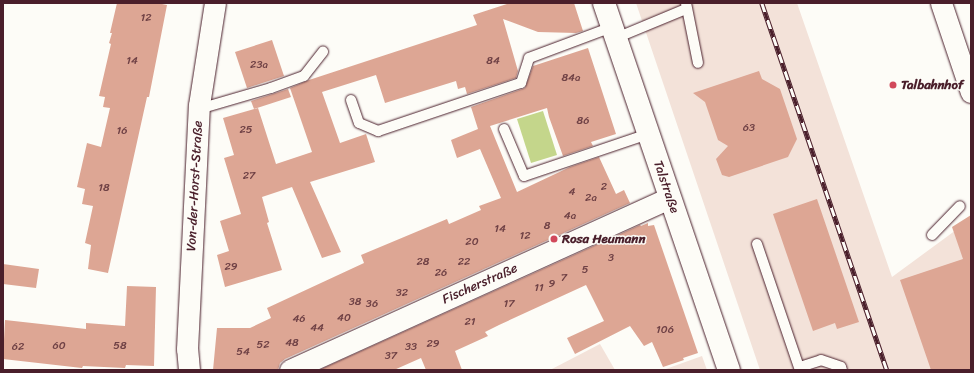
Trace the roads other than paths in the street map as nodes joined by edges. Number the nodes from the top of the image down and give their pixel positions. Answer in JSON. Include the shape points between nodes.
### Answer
{"nodes":[{"id":1,"x":215,"y":3,"type":"edge"},
{"id":2,"x":604,"y":3,"type":"edge"},
{"id":3,"x":941,"y":3,"type":"edge"},
{"id":4,"x":686,"y":6,"type":"edge"},
{"id":5,"x":614,"y":32,"type":"junction"},
{"id":6,"x":323,"y":52,"type":"dead end"},
{"id":7,"x":698,"y":63,"type":"dead end"},
{"id":8,"x":971,"y":92,"type":"edge"},
{"id":9,"x":351,"y":100,"type":"dead end"},
{"id":10,"x":199,"y":109,"type":"junction"},
{"id":11,"x":504,"y":129,"type":"dead end"},
{"id":12,"x":648,"y":134,"type":"junction"},
{"id":13,"x":670,"y":198,"type":"junction"},
{"id":14,"x":960,"y":206,"type":"dead end"},
{"id":15,"x":932,"y":235,"type":"dead end"},
{"id":16,"x":757,"y":244,"type":"dead end"},
{"id":17,"x":800,"y":369,"type":"edge"},
{"id":18,"x":189,"y":370,"type":"edge"},
{"id":19,"x":290,"y":370,"type":"edge"},
{"id":20,"x":729,"y":370,"type":"edge"},
{"id":21,"x":842,"y":370,"type":"edge"}],
"edges":[{"from":1,"to":10,"type":"street","name":"Von-der-Horst-Straße"},
{"from":2,"to":5,"type":"main road","name":"Talstraße"},
{"from":3,"to":8,"type":"street"},
{"from":4,"to":5,"type":"lane"},
{"from":4,"to":7,"type":"lane"},
{"from":5,"to":9,"type":"lane","via":[[529,58],[521,83],[378,131],[359,123]]},
{"from":5,"to":12,"type":"main road","name":"Talstraße"},
{"from":6,"to":10,"type":"lane","via":[[304,76]]},
{"from":10,"to":18,"type":"street","name":"Von-der-Horst-Straße","via":[[187,349]]},
{"from":11,"to":12,"type":"lane","via":[[524,176]]},
{"from":12,"to":13,"type":"main road","name":"Talstraße"},
{"from":13,"to":19,"type":"street","name":"Fischerstraße"},
{"from":13,"to":20,"type":"main road","name":"Talstraße"},
{"from":14,"to":15,"type":"lane"},
{"from":16,"to":17,"type":"lane"},
{"from":17,"to":21,"type":"lane","via":[[821,360],[841,367]]}]}
